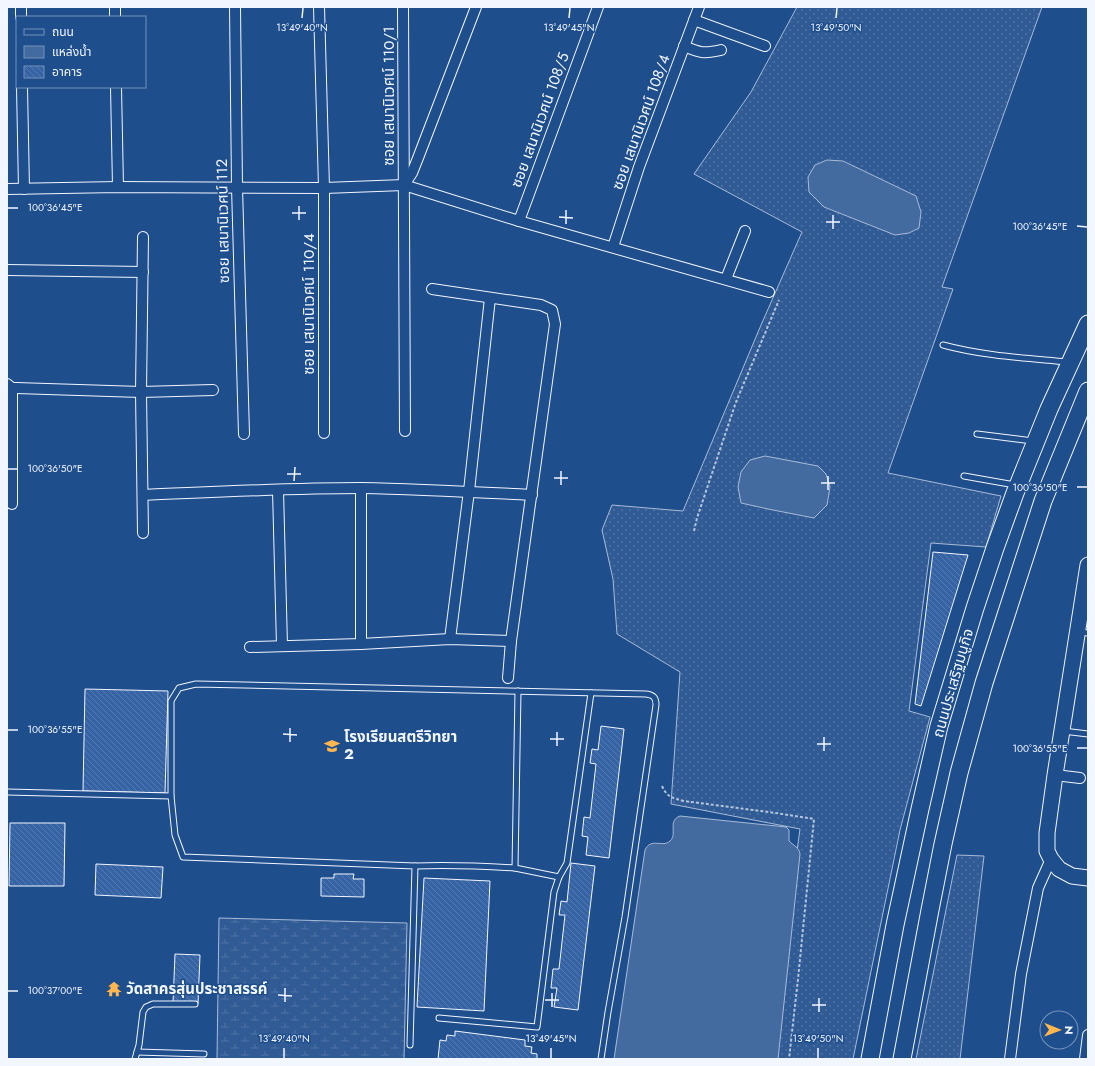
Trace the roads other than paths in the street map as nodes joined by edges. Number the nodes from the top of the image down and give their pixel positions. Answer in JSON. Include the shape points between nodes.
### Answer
{"nodes":[{"id":1,"x":235,"y":7,"type":"edge"},
{"id":2,"x":319,"y":7,"type":"edge"},
{"id":3,"x":403,"y":7,"type":"edge"},
{"id":4,"x":476,"y":7,"type":"edge"},
{"id":5,"x":598,"y":7,"type":"edge"},
{"id":6,"x":699,"y":7,"type":"edge"},
{"id":7,"x":694,"y":20,"type":"junction"},
{"id":8,"x":684,"y":46,"type":"junction"},
{"id":9,"x":765,"y":46,"type":"dead end"},
{"id":10,"x":721,"y":50,"type":"dead end"},
{"id":11,"x":22,"y":88,"type":"edge"},
{"id":12,"x":116,"y":88,"type":"edge"},
{"id":13,"x":404,"y":185,"type":"junction"},
{"id":14,"x":237,"y":187,"type":"junction"},
{"id":15,"x":118,"y":188,"type":"junction"},
{"id":16,"x":324,"y":188,"type":"junction"},
{"id":17,"x":7,"y":189,"type":"edge"},
{"id":18,"x":24,"y":189,"type":"junction"},
{"id":19,"x":519,"y":221,"type":"junction"},
{"id":20,"x":745,"y":231,"type":"dead end"},
{"id":21,"x":143,"y":237,"type":"dead end"},
{"id":22,"x":613,"y":247,"type":"junction"},
{"id":23,"x":7,"y":270,"type":"edge"},
{"id":24,"x":143,"y":272,"type":"junction"},
{"id":25,"x":726,"y":279,"type":"junction"},
{"id":26,"x":432,"y":289,"type":"dead end"},
{"id":27,"x":769,"y":292,"type":"dead end"},
{"id":28,"x":490,"y":298,"type":"junction"},
{"id":29,"x":1088,"y":324,"type":"edge"},
{"id":30,"x":943,"y":345,"type":"dead end"},
{"id":31,"x":1070,"y":362,"type":"junction"},
{"id":32,"x":10,"y":386,"type":"edge"},
{"id":33,"x":213,"y":390,"type":"dead end"},
{"id":34,"x":1088,"y":391,"type":"edge"},
{"id":35,"x":140,"y":392,"type":"junction"},
{"id":36,"x":405,"y":431,"type":"dead end"},
{"id":37,"x":324,"y":433,"type":"dead end"},
{"id":38,"x":244,"y":434,"type":"dead end"},
{"id":39,"x":976,"y":434,"type":"dead end"},
{"id":40,"x":1036,"y":442,"type":"junction"},
{"id":41,"x":964,"y":476,"type":"dead end"},
{"id":42,"x":1018,"y":485,"type":"junction"},
{"id":43,"x":361,"y":488,"type":"junction"},
{"id":44,"x":278,"y":490,"type":"junction"},
{"id":45,"x":468,"y":491,"type":"junction"},
{"id":46,"x":143,"y":495,"type":"junction"},
{"id":47,"x":532,"y":495,"type":"junction"},
{"id":48,"x":12,"y":504,"type":"dead end"},
{"id":49,"x":143,"y":533,"type":"dead end"},
{"id":50,"x":1088,"y":565,"type":"edge"},
{"id":51,"x":1083,"y":632,"type":"edge"},
{"id":52,"x":450,"y":639,"type":"junction"},
{"id":53,"x":511,"y":641,"type":"junction"},
{"id":54,"x":361,"y":644,"type":"junction"},
{"id":55,"x":250,"y":646,"type":"dead end"},
{"id":56,"x":282,"y":646,"type":"junction"},
{"id":57,"x":508,"y":678,"type":"dead end"},
{"id":58,"x":518,"y":691,"type":"junction"},
{"id":59,"x":591,"y":693,"type":"junction"},
{"id":60,"x":1062,"y":730,"type":"junction"},
{"id":61,"x":1088,"y":734,"type":"edge"},
{"id":62,"x":1055,"y":775,"type":"junction"},
{"id":63,"x":1080,"y":778,"type":"dead end"},
{"id":64,"x":7,"y":792,"type":"edge"},
{"id":65,"x":171,"y":796,"type":"junction"},
{"id":66,"x":1051,"y":859,"type":"junction"},
{"id":67,"x":415,"y":866,"type":"junction"},
{"id":68,"x":515,"y":868,"type":"junction"},
{"id":69,"x":559,"y":877,"type":"junction"},
{"id":70,"x":1088,"y":878,"type":"edge"},
{"id":71,"x":195,"y":1004,"type":"dead end"},
{"id":72,"x":439,"y":1018,"type":"dead end"},
{"id":73,"x":1088,"y":1035,"type":"edge"},
{"id":74,"x":410,"y":1045,"type":"dead end"},
{"id":75,"x":137,"y":1052,"type":"junction"},
{"id":76,"x":204,"y":1054,"type":"dead end"},
{"id":77,"x":135,"y":1059,"type":"edge"},
{"id":78,"x":601,"y":1059,"type":"edge"},
{"id":79,"x":870,"y":1059,"type":"edge"},
{"id":80,"x":902,"y":1059,"type":"edge"},
{"id":81,"x":1010,"y":1059,"type":"edge"},
{"id":82,"x":1085,"y":1059,"type":"edge"}],
"edges":[{"from":1,"to":14,"type":"street","name":"ซอย เสนานิเวศน์ 112"},
{"from":2,"to":16,"type":"street","name":"ซอย เสนานิเวศน์ 110/4"},
{"from":3,"to":13,"type":"street","name":"ซอย เสนานิเวศน์ 110/1"},
{"from":4,"to":13,"type":"street","via":[[412,173]]},
{"from":5,"to":19,"type":"street","name":"ซอย เสนานิเวศน์ 108/5"},
{"from":6,"to":7,"type":"street","name":"ซอย เสนานิเวศน์ 108/4"},
{"from":7,"to":8,"type":"street","name":"ซอย เสนานิเวศน์ 108/4"},
{"from":7,"to":9,"type":"street"},
{"from":8,"to":10,"type":"street","via":[[703,53]]},
{"from":8,"to":22,"type":"street","name":"ซอย เสนานิเวศน์ 108/4","via":[[639,167]]},
{"from":11,"to":18,"type":"street"},
{"from":12,"to":15,"type":"street"},
{"from":13,"to":16,"type":"street"},
{"from":13,"to":19,"type":"street"},
{"from":13,"to":36,"type":"street","name":"ซอย เสนานิเวศน์ 110/1"},
{"from":14,"to":15,"type":"street"},
{"from":14,"to":16,"type":"street"},
{"from":14,"to":38,"type":"street","name":"ซอย เสนานิเวศน์ 112"},
{"from":15,"to":18,"type":"street"},
{"from":16,"to":37,"type":"street","name":"ซอย เสนานิเวศน์ 110/4"},
{"from":17,"to":18,"type":"street"},
{"from":19,"to":22,"type":"street"},
{"from":20,"to":25,"type":"street"},
{"from":21,"to":24,"type":"street"},
{"from":22,"to":25,"type":"street"},
{"from":23,"to":24,"type":"street"},
{"from":24,"to":35,"type":"street"},
{"from":25,"to":27,"type":"street"},
{"from":26,"to":28,"type":"street"},
{"from":28,"to":45,"type":"street"},
{"from":28,"to":47,"type":"street","via":[[541,305],[552,310],[555,324]]},
{"from":29,"to":31,"type":"main road","name":"ถนนประเสริฐมนูกิจ"},
{"from":30,"to":31,"type":"lane","via":[[989,355]]},
{"from":31,"to":40,"type":"main road","name":"ถนนประเสริฐมนูกิจ"},
{"from":32,"to":35,"type":"street"},
{"from":32,"to":48,"type":"street"},
{"from":33,"to":35,"type":"street"},
{"from":34,"to":80,"type":"main road","name":"ถนนประเสริฐมนูกิจ","via":[[1043,501],[982,690],[943,844]]},
{"from":35,"to":46,"type":"street"},
{"from":39,"to":40,"type":"lane"},
{"from":40,"to":42,"type":"main road","name":"ถนนประเสริฐมนูกิจ"},
{"from":41,"to":42,"type":"lane"},
{"from":42,"to":79,"type":"main road","name":"ถนนประเสริฐมนูกิจ","via":[[975,608],[939,726],[897,917]]},
{"from":43,"to":44,"type":"street"},
{"from":43,"to":45,"type":"street"},
{"from":43,"to":54,"type":"street"},
{"from":44,"to":46,"type":"street"},
{"from":44,"to":56,"type":"street"},
{"from":45,"to":47,"type":"street"},
{"from":45,"to":52,"type":"street"},
{"from":46,"to":49,"type":"street"},
{"from":47,"to":53,"type":"street"},
{"from":50,"to":51,"type":"street"},
{"from":51,"to":60,"type":"street"},
{"from":52,"to":53,"type":"street"},
{"from":52,"to":54,"type":"street"},
{"from":53,"to":57,"type":"street"},
{"from":54,"to":56,"type":"street"},
{"from":55,"to":56,"type":"street"},
{"from":58,"to":59,"type":"lane"},
{"from":58,"to":65,"type":"lane","via":[[196,684],[179,688],[171,701]]},
{"from":58,"to":68,"type":"lane"},
{"from":59,"to":69,"type":"lane","via":[[567,863]]},
{"from":59,"to":78,"type":"lane","via":[[649,694],[656,701]]},
{"from":60,"to":61,"type":"lane"},
{"from":60,"to":62,"type":"street"},
{"from":62,"to":63,"type":"street"},
{"from":62,"to":66,"type":"street","via":[[1047,833]]},
{"from":64,"to":65,"type":"lane"},
{"from":65,"to":67,"type":"lane","via":[[175,835],[183,857]]},
{"from":66,"to":70,"type":"street","via":[[1059,869],[1072,876]]},
{"from":66,"to":81,"type":"street","via":[[1038,888],[1021,974]]},
{"from":67,"to":68,"type":"lane"},
{"from":67,"to":74,"type":"lane"},
{"from":68,"to":69,"type":"lane"},
{"from":69,"to":72,"type":"lane","via":[[554,892],[537,1028]]},
{"from":71,"to":75,"type":"lane","via":[[153,1004],[146,1008],[143,1012]]},
{"from":73,"to":82,"type":"street"},
{"from":75,"to":76,"type":"lane"},
{"from":75,"to":77,"type":"lane"}]}
